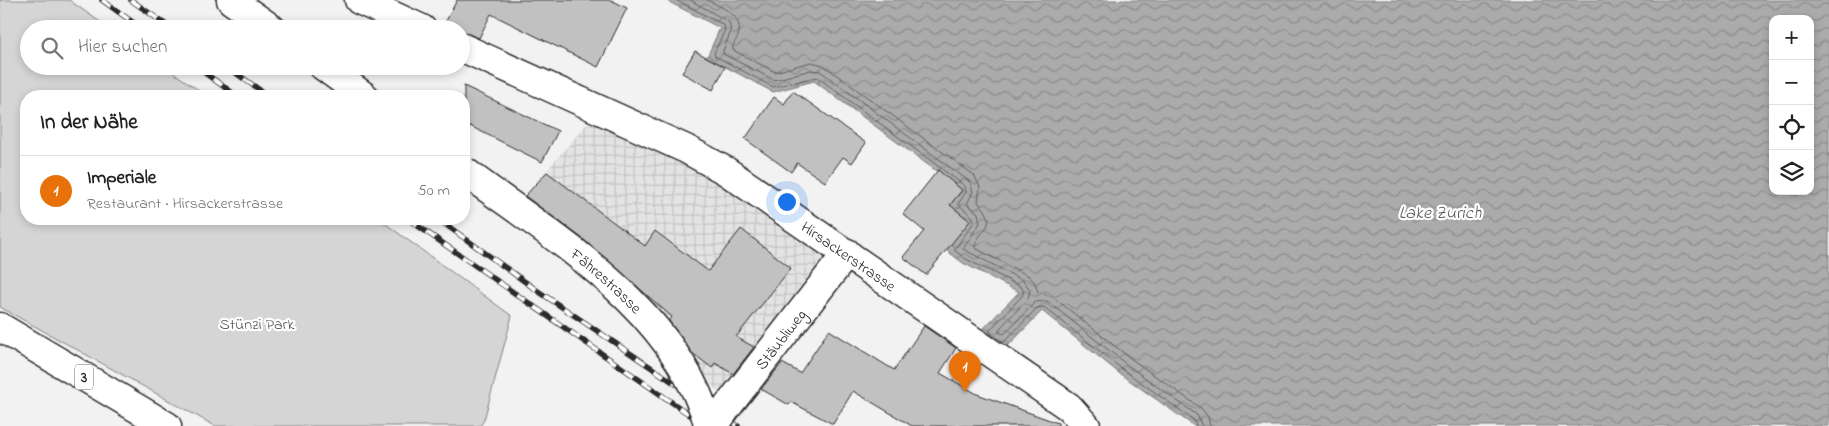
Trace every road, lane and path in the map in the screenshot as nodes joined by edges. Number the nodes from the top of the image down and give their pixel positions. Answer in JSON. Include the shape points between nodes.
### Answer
{"nodes":[{"id":1,"x":231,"y":0,"type":"edge"},
{"id":2,"x":359,"y":0,"type":"edge"},
{"id":3,"x":259,"y":20,"type":"edge"},
{"id":4,"x":402,"y":20,"type":"edge"},
{"id":5,"x":470,"y":50,"type":"edge"},
{"id":6,"x":335,"y":75,"type":"edge"},
{"id":7,"x":356,"y":90,"type":"edge"},
{"id":8,"x":470,"y":175,"type":"edge"},
{"id":9,"x":847,"y":253,"type":"junction"},
{"id":10,"x":0,"y":327,"type":"edge"},
{"id":11,"x":721,"y":416,"type":"edge"},
{"id":12,"x":167,"y":426,"type":"edge"},
{"id":13,"x":709,"y":426,"type":"edge"},
{"id":14,"x":1086,"y":426,"type":"edge"}],
"edges":[{"from":1,"to":3,"type":"street"},
{"from":2,"to":4,"type":"street"},
{"from":5,"to":9,"type":"street","name":"Hirsackerstrasse","via":[[686,149],[726,171]]},
{"from":6,"to":7,"type":"street"},
{"from":8,"to":13,"type":"street","name":"Fährestrasse","bridge":true,"via":[[603,275],[641,311],[664,338],[682,367]]},
{"from":9,"to":11,"type":"street","name":"Stäubliweg"},
{"from":9,"to":14,"type":"street","name":"Hirsackerstrasse","via":[[1069,407]]},
{"from":10,"to":12,"type":"street","number":"3"}]}
